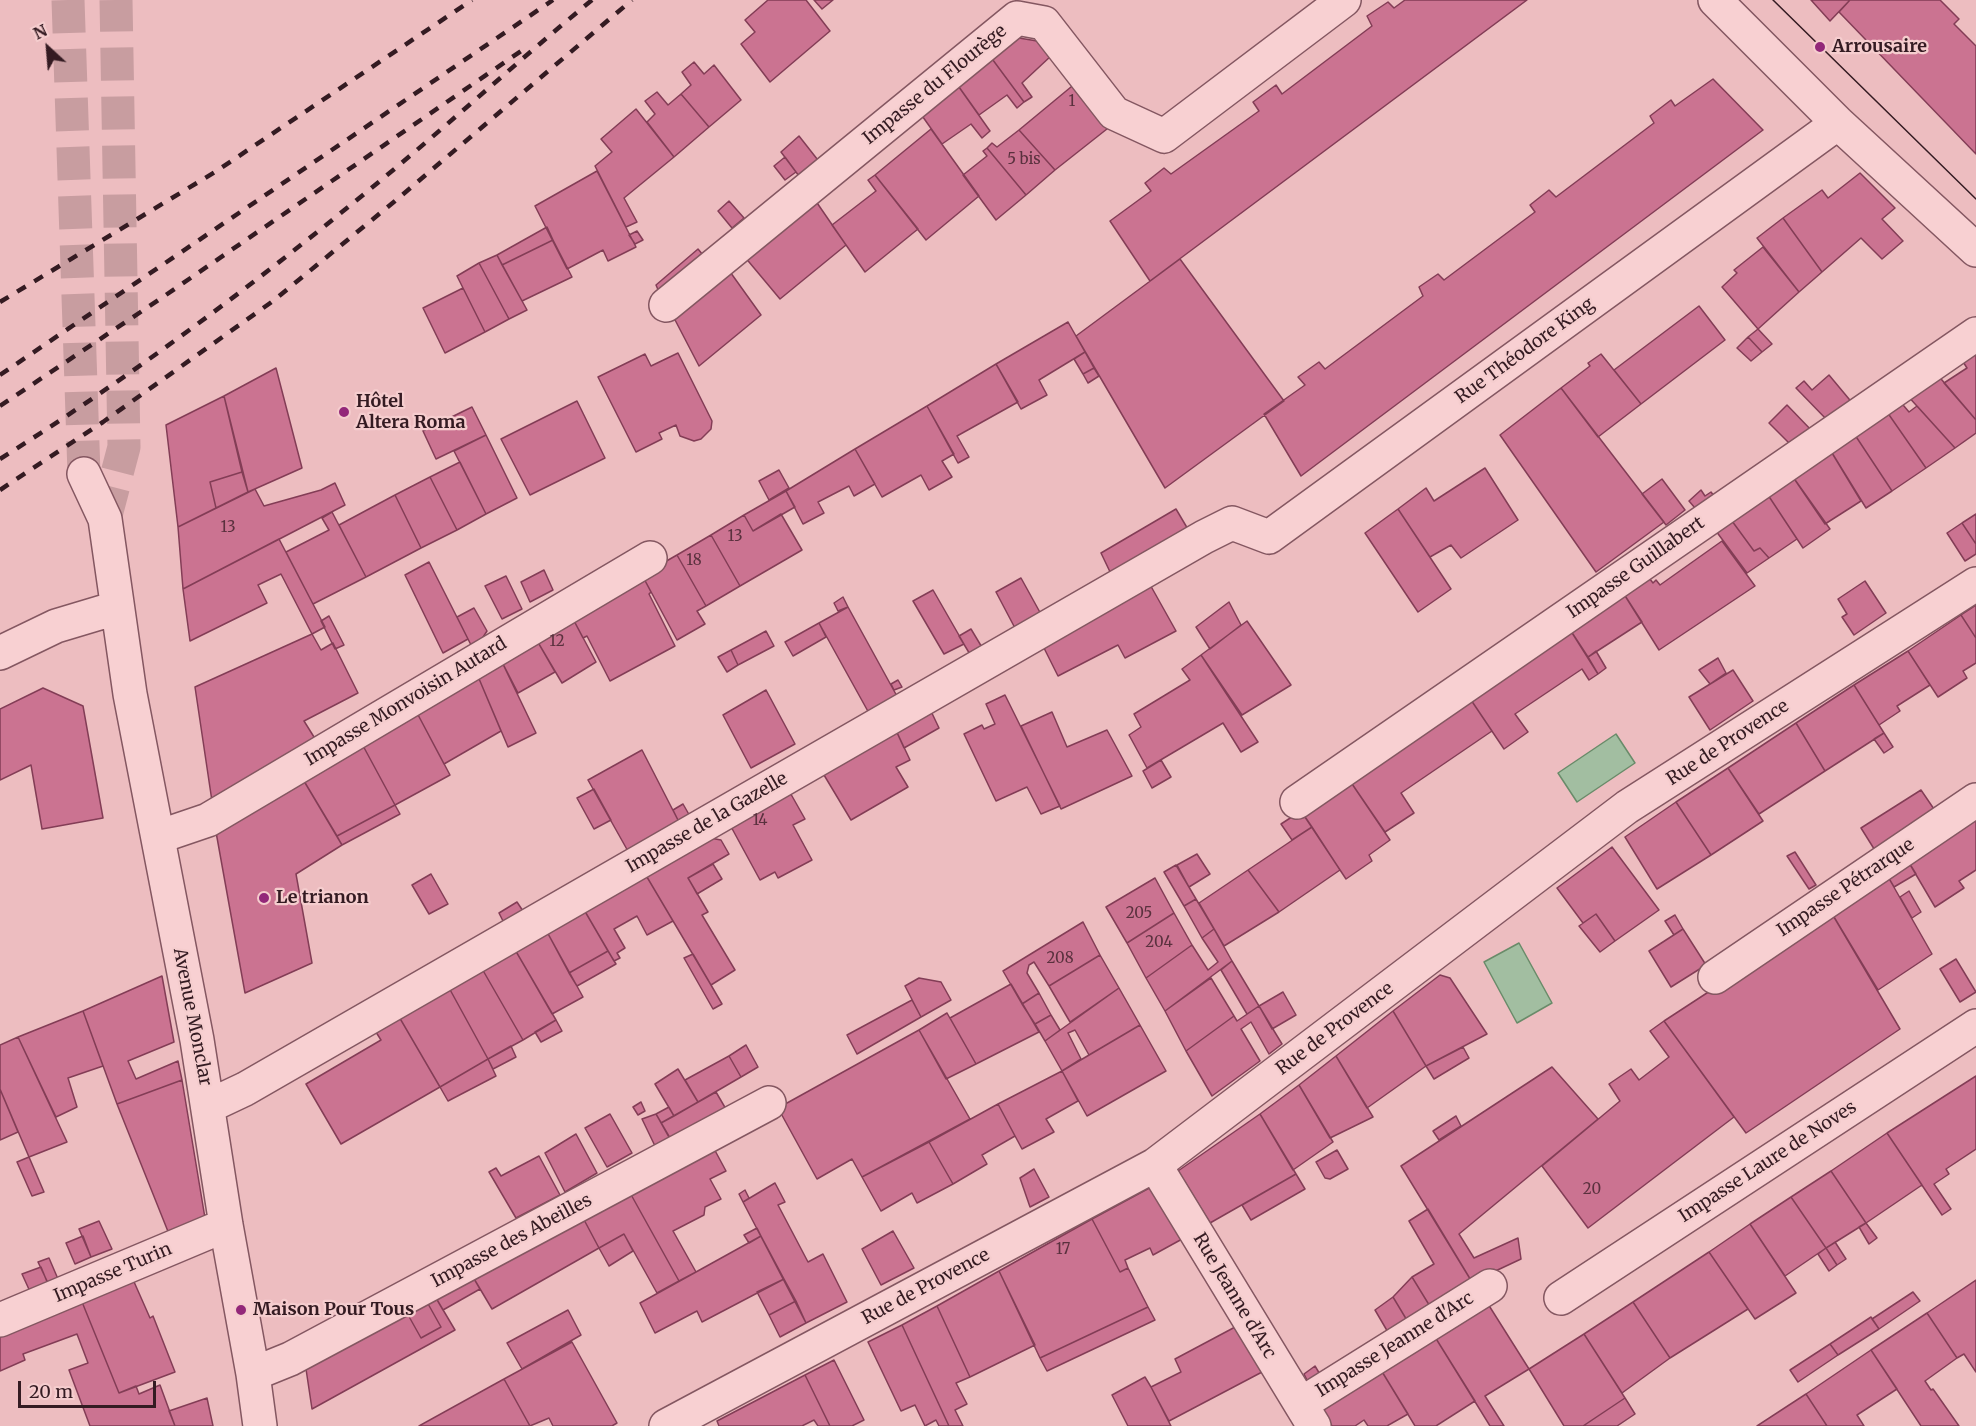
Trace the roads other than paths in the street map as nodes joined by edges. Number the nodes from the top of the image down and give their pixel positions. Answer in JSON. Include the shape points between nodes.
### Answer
{"nodes":[{"id":1,"x":1344,"y":0,"type":"edge"},
{"id":2,"x":1715,"y":0,"type":"edge"},
{"id":3,"x":1838,"y":123,"type":"junction"},
{"id":4,"x":1973,"y":242,"type":"edge"},
{"id":5,"x":666,"y":305,"type":"dead end"},
{"id":6,"x":1976,"y":334,"type":"edge"},
{"id":7,"x":84,"y":474,"type":"tunnel mouth"},
{"id":8,"x":1204,"y":537,"type":"joint"},
{"id":9,"x":650,"y":558,"type":"dead end"},
{"id":10,"x":1976,"y":584,"type":"edge"},
{"id":11,"x":116,"y":608,"type":"junction"},
{"id":12,"x":0,"y":653,"type":"edge"},
{"id":13,"x":1976,"y":800,"type":"edge"},
{"id":14,"x":1297,"y":801,"type":"dead end"},
{"id":15,"x":158,"y":837,"type":"junction"},
{"id":16,"x":1715,"y":977,"type":"dead end"},
{"id":17,"x":1976,"y":1026,"type":"edge"},
{"id":18,"x":769,"y":1103,"type":"dead end"},
{"id":19,"x":209,"y":1106,"type":"junction"},
{"id":20,"x":1155,"y":1165,"type":"junction"},
{"id":21,"x":226,"y":1225,"type":"junction"},
{"id":22,"x":1490,"y":1286,"type":"dead end"},
{"id":23,"x":1561,"y":1298,"type":"dead end"},
{"id":24,"x":0,"y":1320,"type":"edge"},
{"id":25,"x":253,"y":1374,"type":"junction"},
{"id":26,"x":1307,"y":1415,"type":"edge"},
{"id":27,"x":256,"y":1425,"type":"edge"},
{"id":28,"x":666,"y":1426,"type":"edge"}],
"edges":[{"from":1,"to":5,"type":"street","name":"Impasse du Flourège","via":[[1164,136],[1114,113],[1044,22],[1017,18]]},
{"from":2,"to":3,"type":"street"},
{"from":3,"to":4,"type":"street"},
{"from":3,"to":8,"type":"street","name":"Rue Théodore King","via":[[1269,537],[1232,523]]},
{"from":6,"to":14,"type":"street","name":"Impasse Guillabert"},
{"from":7,"to":11,"type":"street","name":"Avenue Monclar","via":[[105,519]]},
{"from":8,"to":19,"type":"street","name":"Impasse de la Gazelle","via":[[245,1089]]},
{"from":9,"to":15,"type":"street","name":"Impasse Monvoisin Autard","via":[[208,820]]},
{"from":10,"to":20,"type":"street","name":"Rue de Provence","via":[[1628,807]]},
{"from":11,"to":12,"type":"street","via":[[56,626]]},
{"from":11,"to":15,"type":"street","name":"Avenue Monclar"},
{"from":13,"to":16,"type":"street","name":"Impasse Pétrarque"},
{"from":15,"to":19,"type":"street","name":"Avenue Monclar"},
{"from":17,"to":23,"type":"street","name":"Impasse Laure de Noves"},
{"from":18,"to":25,"type":"street","name":"Impasse des Abeilles","via":[[290,1359]]},
{"from":19,"to":21,"type":"street","name":"Avenue Monclar"},
{"from":20,"to":26,"type":"street","name":"Rue Jeanne d'Arc"},
{"from":20,"to":28,"type":"street","name":"Rue de Provence"},
{"from":21,"to":24,"type":"street","name":"Impasse Turin"},
{"from":21,"to":25,"type":"street","name":"Avenue Monclar"},
{"from":22,"to":26,"type":"street","name":"Impasse Jeanne d'Arc"},
{"from":25,"to":27,"type":"street","name":"Avenue Monclar"}]}
